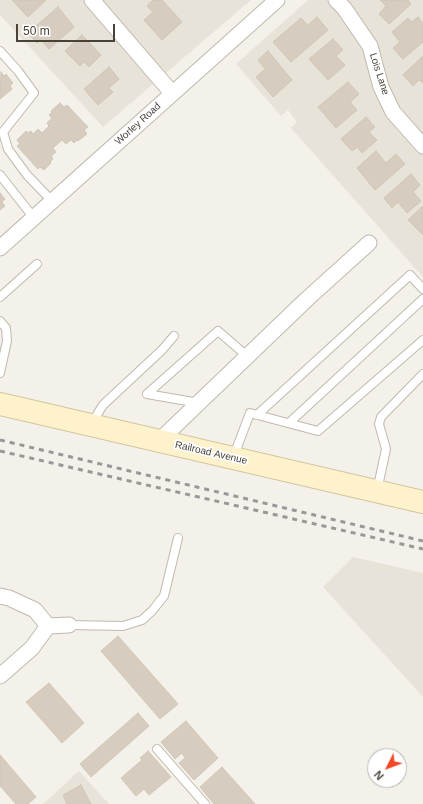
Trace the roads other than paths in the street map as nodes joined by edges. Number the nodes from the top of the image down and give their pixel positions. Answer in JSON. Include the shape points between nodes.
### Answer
{"nodes":[{"id":1,"x":277,"y":0,"type":"edge"},
{"id":2,"x":336,"y":0,"type":"edge"},
{"id":3,"x":97,"y":2,"type":"edge"},
{"id":4,"x":0,"y":52,"type":"edge"},
{"id":5,"x":172,"y":93,"type":"junction"},
{"id":6,"x":2,"y":131,"type":"edge"},
{"id":7,"x":423,"y":146,"type":"edge"},
{"id":8,"x":0,"y":175,"type":"edge"},
{"id":9,"x":52,"y":201,"type":"junction"},
{"id":10,"x":34,"y":218,"type":"junction"},
{"id":11,"x":369,"y":243,"type":"dead end"},
{"id":12,"x":0,"y":248,"type":"edge"},
{"id":13,"x":37,"y":264,"type":"dead end"},
{"id":14,"x":423,"y":289,"type":"edge"},
{"id":15,"x":0,"y":297,"type":"edge"},
{"id":16,"x":423,"y":299,"type":"edge"},
{"id":17,"x":0,"y":321,"type":"edge"},
{"id":18,"x":174,"y":336,"type":"dead end"},
{"id":19,"x":423,"y":340,"type":"edge"},
{"id":20,"x":3,"y":347,"type":"edge"},
{"id":21,"x":247,"y":356,"type":"junction"},
{"id":22,"x":0,"y":373,"type":"edge"},
{"id":23,"x":423,"y":374,"type":"edge"},
{"id":24,"x":199,"y":403,"type":"junction"},
{"id":25,"x":0,"y":404,"type":"edge"},
{"id":26,"x":257,"y":415,"type":"junction"},
{"id":27,"x":289,"y":423,"type":"junction"},
{"id":28,"x":92,"y":426,"type":"junction"},
{"id":29,"x":159,"y":442,"type":"junction"},
{"id":30,"x":233,"y":458,"type":"junction"},
{"id":31,"x":377,"y":491,"type":"junction"},
{"id":32,"x":423,"y":502,"type":"edge"},
{"id":33,"x":178,"y":538,"type":"dead end"},
{"id":34,"x":0,"y":596,"type":"edge"},
{"id":35,"x":69,"y":625,"type":"joint"},
{"id":36,"x":48,"y":626,"type":"junction"},
{"id":37,"x":0,"y":676,"type":"edge"},
{"id":38,"x":157,"y":749,"type":"dead end"},
{"id":39,"x":205,"y":804,"type":"edge"}],
"edges":[{"from":1,"to":5,"type":"street","name":"Worley Road"},
{"from":2,"to":7,"type":"street","name":"Lois Lane","via":[[370,46],[381,87],[394,112]]},
{"from":3,"to":5,"type":"street"},
{"from":4,"to":6,"type":"lane","via":[[34,93]]},
{"from":5,"to":9,"type":"street","name":"Worley Road"},
{"from":6,"to":9,"type":"lane","via":[[8,149],[27,175]]},
{"from":8,"to":10,"type":"lane"},
{"from":9,"to":10,"type":"street","name":"Worley Road"},
{"from":10,"to":12,"type":"street","name":"Worley Road"},
{"from":11,"to":21,"type":"street"},
{"from":13,"to":15,"type":"lane"},
{"from":14,"to":26,"type":"lane","via":[[410,275]]},
{"from":16,"to":27,"type":"lane"},
{"from":17,"to":20,"type":"lane","via":[[6,328],[7,341]]},
{"from":18,"to":28,"type":"lane","via":[[103,405]]},
{"from":19,"to":27,"type":"lane","via":[[318,431]]},
{"from":20,"to":22,"type":"lane"},
{"from":21,"to":24,"type":"street"},
{"from":21,"to":24,"type":"lane","via":[[218,331],[147,394]]},
{"from":23,"to":31,"type":"lane","via":[[381,417],[379,424],[386,449]]},
{"from":24,"to":29,"type":"street"},
{"from":25,"to":28,"type":"main road","name":"Railroad Avenue"},
{"from":26,"to":27,"type":"lane"},
{"from":26,"to":30,"type":"lane","via":[[250,413]]},
{"from":28,"to":29,"type":"main road","name":"Railroad Avenue"},
{"from":29,"to":30,"type":"main road","name":"Railroad Avenue"},
{"from":30,"to":31,"type":"main road","name":"Railroad Avenue"},
{"from":31,"to":32,"type":"main road","name":"Railroad Avenue"},
{"from":33,"to":35,"type":"lane","via":[[164,596],[142,620],[123,626]]},
{"from":34,"to":36,"type":"street","via":[[35,610]]},
{"from":35,"to":36,"type":"street"},
{"from":36,"to":37,"type":"street","via":[[32,648]]},
{"from":38,"to":39,"type":"lane"}]}
